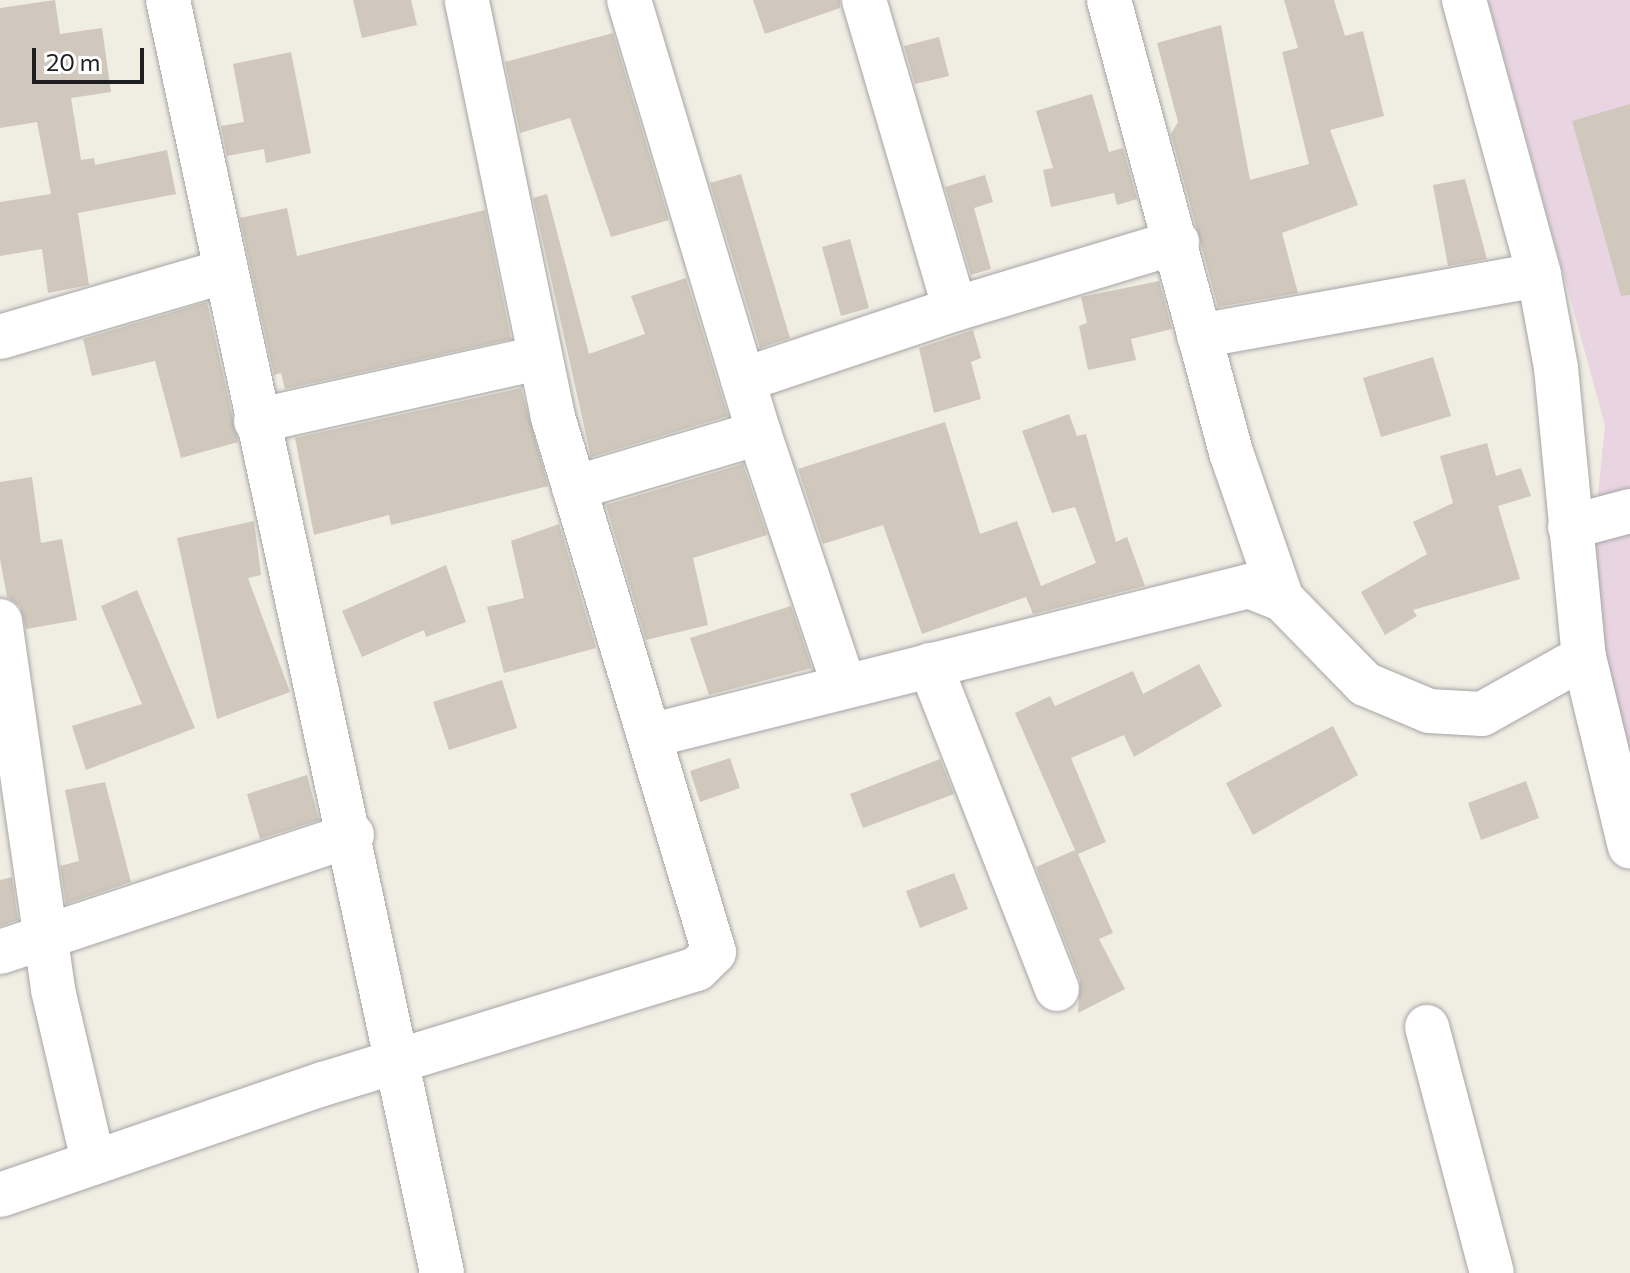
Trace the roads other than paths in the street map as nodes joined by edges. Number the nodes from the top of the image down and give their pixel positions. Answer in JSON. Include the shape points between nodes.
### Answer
{"nodes":[{"id":1,"x":168,"y":0,"type":"edge"},
{"id":2,"x":467,"y":0,"type":"edge"},
{"id":3,"x":629,"y":0,"type":"edge"},
{"id":4,"x":864,"y":0,"type":"edge"},
{"id":5,"x":1109,"y":0,"type":"edge"},
{"id":6,"x":1464,"y":0,"type":"edge"},
{"id":7,"x":1177,"y":242,"type":"junction"},
{"id":8,"x":225,"y":271,"type":"junction"},
{"id":9,"x":1539,"y":275,"type":"junction"},
{"id":10,"x":955,"y":309,"type":"junction"},
{"id":11,"x":1199,"y":336,"type":"junction"},
{"id":12,"x":0,"y":337,"type":"edge"},
{"id":13,"x":539,"y":358,"type":"junction"},
{"id":14,"x":743,"y":380,"type":"junction"},
{"id":15,"x":256,"y":421,"type":"junction"},
{"id":16,"x":759,"y":433,"type":"junction"},
{"id":17,"x":574,"y":488,"type":"junction"},
{"id":18,"x":1630,"y":511,"type":"edge"},
{"id":19,"x":1570,"y":527,"type":"junction"},
{"id":20,"x":1282,"y":599,"type":"junction"},
{"id":21,"x":0,"y":621,"type":"edge"},
{"id":22,"x":1584,"y":657,"type":"junction"},
{"id":23,"x":930,"y":665,"type":"junction"},
{"id":24,"x":843,"y":682,"type":"junction"},
{"id":25,"x":653,"y":735,"type":"junction"},
{"id":26,"x":352,"y":835,"type":"junction"},
{"id":27,"x":1630,"y":847,"type":"edge"},
{"id":28,"x":47,"y":937,"type":"junction"},
{"id":29,"x":0,"y":952,"type":"edge"},
{"id":30,"x":1057,"y":989,"type":"dead end"},
{"id":31,"x":1427,"y":1027,"type":"dead end"},
{"id":32,"x":401,"y":1064,"type":"junction"},
{"id":33,"x":93,"y":1161,"type":"junction"},
{"id":34,"x":0,"y":1195,"type":"edge"},
{"id":35,"x":442,"y":1273,"type":"edge"},
{"id":36,"x":1492,"y":1273,"type":"edge"}],
"edges":[{"from":1,"to":8,"type":"street"},
{"from":2,"to":13,"type":"street"},
{"from":3,"to":14,"type":"street"},
{"from":4,"to":10,"type":"street"},
{"from":5,"to":7,"type":"street"},
{"from":6,"to":9,"type":"street"},
{"from":7,"to":10,"type":"street"},
{"from":7,"to":11,"type":"street"},
{"from":8,"to":12,"type":"street"},
{"from":8,"to":15,"type":"street"},
{"from":9,"to":11,"type":"street"},
{"from":9,"to":19,"type":"street","via":[[1556,368]]},
{"from":10,"to":14,"type":"street"},
{"from":11,"to":20,"type":"street"},
{"from":13,"to":15,"type":"street"},
{"from":13,"to":17,"type":"street"},
{"from":14,"to":16,"type":"street"},
{"from":15,"to":26,"type":"street"},
{"from":16,"to":17,"type":"street"},
{"from":16,"to":24,"type":"street"},
{"from":17,"to":25,"type":"street"},
{"from":18,"to":19,"type":"street"},
{"from":19,"to":22,"type":"street"},
{"from":20,"to":22,"type":"street","via":[[1365,684],[1450,715],[1493,709]]},
{"from":20,"to":23,"type":"street","via":[[1238,588]]},
{"from":21,"to":28,"type":"street"},
{"from":22,"to":27,"type":"street"},
{"from":23,"to":24,"type":"street"},
{"from":23,"to":30,"type":"street"},
{"from":24,"to":25,"type":"street"},
{"from":25,"to":32,"type":"street","via":[[715,943],[709,961]]},
{"from":26,"to":28,"type":"street"},
{"from":26,"to":32,"type":"street"},
{"from":28,"to":29,"type":"street"},
{"from":28,"to":33,"type":"street"},
{"from":31,"to":36,"type":"street"},
{"from":32,"to":33,"type":"street"},
{"from":32,"to":35,"type":"street"},
{"from":33,"to":34,"type":"street"}]}
